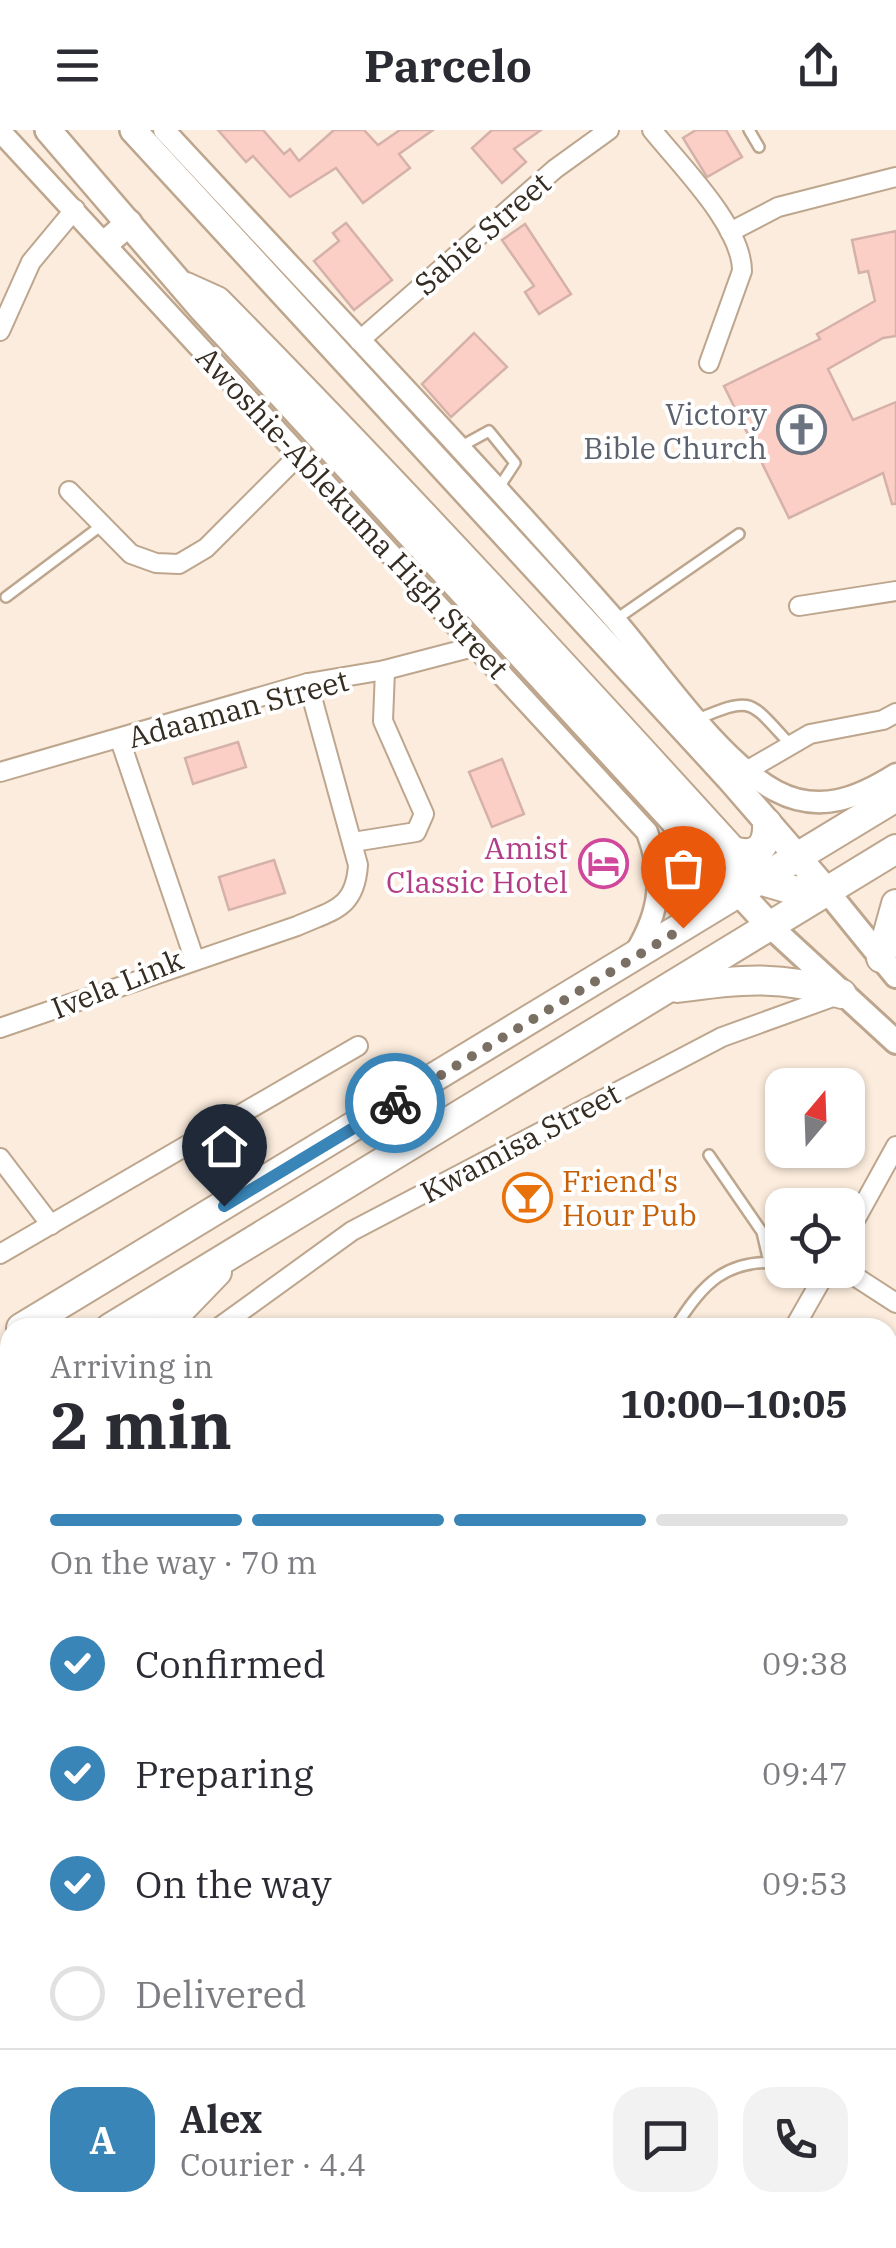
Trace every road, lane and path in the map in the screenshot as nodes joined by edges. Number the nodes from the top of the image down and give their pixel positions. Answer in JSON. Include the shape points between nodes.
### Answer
{"nodes":[{"id":1,"x":48,"y":130,"type":"edge"},
{"id":2,"x":133,"y":130,"type":"edge"},
{"id":3,"x":164,"y":130,"type":"edge"},
{"id":4,"x":608,"y":130,"type":"edge"},
{"id":5,"x":652,"y":130,"type":"edge"},
{"id":6,"x":750,"y":130,"type":"edge"},
{"id":7,"x":0,"y":131,"type":"edge"},
{"id":8,"x":760,"y":147,"type":"dead end"},
{"id":9,"x":896,"y":177,"type":"edge"},
{"id":10,"x":75,"y":209,"type":"junction"},
{"id":11,"x":130,"y":223,"type":"junction"},
{"id":12,"x":730,"y":232,"type":"junction"},
{"id":13,"x":107,"y":242,"type":"junction"},
{"id":14,"x":186,"y":286,"type":"junction"},
{"id":15,"x":0,"y":331,"type":"edge"},
{"id":16,"x":359,"y":341,"type":"junction"},
{"id":17,"x":709,"y":363,"type":"dead end"},
{"id":18,"x":458,"y":448,"type":"junction"},
{"id":19,"x":298,"y":456,"type":"junction"},
{"id":20,"x":69,"y":490,"type":"dead end"},
{"id":21,"x":496,"y":491,"type":"junction"},
{"id":22,"x":102,"y":525,"type":"junction"},
{"id":23,"x":739,"y":534,"type":"dead end"},
{"id":24,"x":896,"y":590,"type":"edge"},
{"id":25,"x":6,"y":596,"type":"dead end"},
{"id":26,"x":799,"y":606,"type":"dead end"},
{"id":27,"x":606,"y":627,"type":"junction"},
{"id":28,"x":477,"y":646,"type":"junction"},
{"id":29,"x":385,"y":670,"type":"junction"},
{"id":30,"x":308,"y":683,"type":"junction"},
{"id":31,"x":896,"y":713,"type":"edge"},
{"id":32,"x":698,"y":718,"type":"junction"},
{"id":33,"x":120,"y":740,"type":"junction"},
{"id":34,"x":788,"y":743,"type":"junction"},
{"id":35,"x":748,"y":770,"type":"junction"},
{"id":36,"x":0,"y":772,"type":"edge"},
{"id":37,"x":896,"y":774,"type":"edge"},
{"id":38,"x":882,"y":794,"type":"edge"},
{"id":39,"x":767,"y":824,"type":"junction"},
{"id":40,"x":353,"y":842,"type":"junction"},
{"id":41,"x":896,"y":849,"type":"edge"},
{"id":42,"x":733,"y":851,"type":"junction"},
{"id":43,"x":798,"y":856,"type":"junction"},
{"id":44,"x":749,"y":886,"type":"junction"},
{"id":45,"x":828,"y":891,"type":"junction"},
{"id":46,"x":896,"y":904,"type":"edge"},
{"id":47,"x":770,"y":926,"type":"junction"},
{"id":48,"x":194,"y":958,"type":"junction"},
{"id":49,"x":630,"y":962,"type":"junction"},
{"id":50,"x":890,"y":965,"type":"edge"},
{"id":51,"x":666,"y":989,"type":"junction"},
{"id":52,"x":842,"y":994,"type":"junction"},
{"id":53,"x":0,"y":1028,"type":"edge"},
{"id":54,"x":896,"y":1042,"type":"edge"},
{"id":55,"x":358,"y":1046,"type":"dead end"},
{"id":56,"x":896,"y":1146,"type":"edge"},
{"id":57,"x":709,"y":1155,"type":"dead end"},
{"id":58,"x":0,"y":1158,"type":"edge"},
{"id":59,"x":865,"y":1202,"type":"edge"},
{"id":60,"x":51,"y":1225,"type":"junction"},
{"id":61,"x":765,"y":1243,"type":"edge"},
{"id":62,"x":240,"y":1246,"type":"junction"},
{"id":63,"x":0,"y":1254,"type":"edge"},
{"id":64,"x":765,"y":1263,"type":"edge"},
{"id":65,"x":865,"y":1283,"type":"edge"},
{"id":66,"x":817,"y":1288,"type":"edge"},
{"id":67,"x":896,"y":1303,"type":"edge"},
{"id":68,"x":38,"y":1318,"type":"edge"},
{"id":69,"x":126,"y":1318,"type":"edge"},
{"id":70,"x":172,"y":1318,"type":"edge"},
{"id":71,"x":232,"y":1318,"type":"edge"},
{"id":72,"x":682,"y":1318,"type":"edge"},
{"id":73,"x":800,"y":1318,"type":"edge"}],
"edges":[{"from":1,"to":11,"type":"main road","name":"Awoshie-Ablekuma High Street"},
{"from":2,"to":27,"type":"main road"},
{"from":3,"to":16,"type":"street"},
{"from":4,"to":16,"type":"street","name":"Sabie Street"},
{"from":5,"to":12,"type":"street"},
{"from":6,"to":8,"type":"lane"},
{"from":7,"to":10,"type":"street","name":"Awoshie-Ablekuma High Street"},
{"from":9,"to":12,"type":"street","via":[[778,207]]},
{"from":10,"to":13,"type":"street","name":"Awoshie-Ablekuma High Street"},
{"from":10,"to":15,"type":"street","via":[[31,262]]},
{"from":11,"to":13,"type":"main road"},
{"from":11,"to":14,"type":"main road","name":"Awoshie-Ablekuma High Street"},
{"from":12,"to":17,"type":"street","via":[[742,271]]},
{"from":13,"to":19,"type":"street","name":"Awoshie-Ablekuma High Street"},
{"from":14,"to":42,"type":"highway","via":[[216,302],[374,461]]},
{"from":14,"to":44,"type":"main road","name":"Awoshie-Ablekuma High Street"},
{"from":16,"to":18,"type":"street"},
{"from":18,"to":21,"type":"street"},
{"from":18,"to":21,"type":"lane","via":[[489,431],[515,462]]},
{"from":19,"to":22,"type":"street","via":[[216,539],[179,564],[131,554]]},
{"from":19,"to":28,"type":"street","name":"Awoshie-Ablekuma High Street"},
{"from":20,"to":22,"type":"street"},
{"from":21,"to":27,"type":"street"},
{"from":22,"to":25,"type":"lane"},
{"from":23,"to":27,"type":"lane"},
{"from":24,"to":26,"type":"street"},
{"from":27,"to":32,"type":"street"},
{"from":27,"to":39,"type":"main road"},
{"from":28,"to":29,"type":"street","name":"Adaaman Street"},
{"from":28,"to":49,"type":"street","name":"Awoshie-Ablekuma High Street","via":[[646,832],[661,886],[655,915]]},
{"from":29,"to":30,"type":"street","name":"Adaaman Street"},
{"from":29,"to":40,"type":"street","via":[[383,721],[423,824],[416,832]]},
{"from":30,"to":33,"type":"street","name":"Adaaman Street"},
{"from":30,"to":40,"type":"street"},
{"from":31,"to":34,"type":"street"},
{"from":32,"to":34,"type":"lane","via":[[748,704]]},
{"from":32,"to":35,"type":"street"},
{"from":33,"to":36,"type":"street","name":"Adaaman Street"},
{"from":33,"to":48,"type":"street","name":"Ivela Link"},
{"from":34,"to":35,"type":"street"},
{"from":35,"to":38,"type":"street","via":[[798,800],[832,804]]},
{"from":37,"to":38,"type":"street"},
{"from":38,"to":43,"type":"highway"},
{"from":39,"to":42,"type":"highway","via":[[762,849]]},
{"from":39,"to":43,"type":"main road"},
{"from":40,"to":48,"type":"street","via":[[356,890],[342,906]]},
{"from":41,"to":45,"type":"highway"},
{"from":42,"to":44,"type":"highway"},
{"from":43,"to":44,"type":"highway"},
{"from":43,"to":45,"type":"main road"},
{"from":44,"to":45,"type":"highway"},
{"from":44,"to":47,"type":"main road","name":"Awoshie-Ablekuma High Street"},
{"from":44,"to":49,"type":"highway"},
{"from":45,"to":47,"type":"highway"},
{"from":45,"to":50,"type":"main road"},
{"from":46,"to":50,"type":"highway"},
{"from":47,"to":51,"type":"highway"},
{"from":47,"to":52,"type":"main road"},
{"from":48,"to":53,"type":"street","name":"Ivela Link"},
{"from":49,"to":68,"type":"highway"},
{"from":51,"to":52,"type":"highway","via":[[759,978]]},
{"from":51,"to":62,"type":"highway"},
{"from":52,"to":54,"type":"main road"},
{"from":52,"to":71,"type":"street","name":"Kwamisa Street","via":[[722,1037],[352,1231]]},
{"from":55,"to":60,"type":"street"},
{"from":56,"to":59,"type":"street"},
{"from":57,"to":61,"type":"lane"},
{"from":58,"to":60,"type":"street"},
{"from":60,"to":63,"type":"street"},
{"from":62,"to":69,"type":"highway"},
{"from":62,"to":70,"type":"highway"},
{"from":64,"to":72,"type":"lane","via":[[727,1271],[708,1283]]},
{"from":65,"to":67,"type":"street"},
{"from":66,"to":73,"type":"street"}]}
